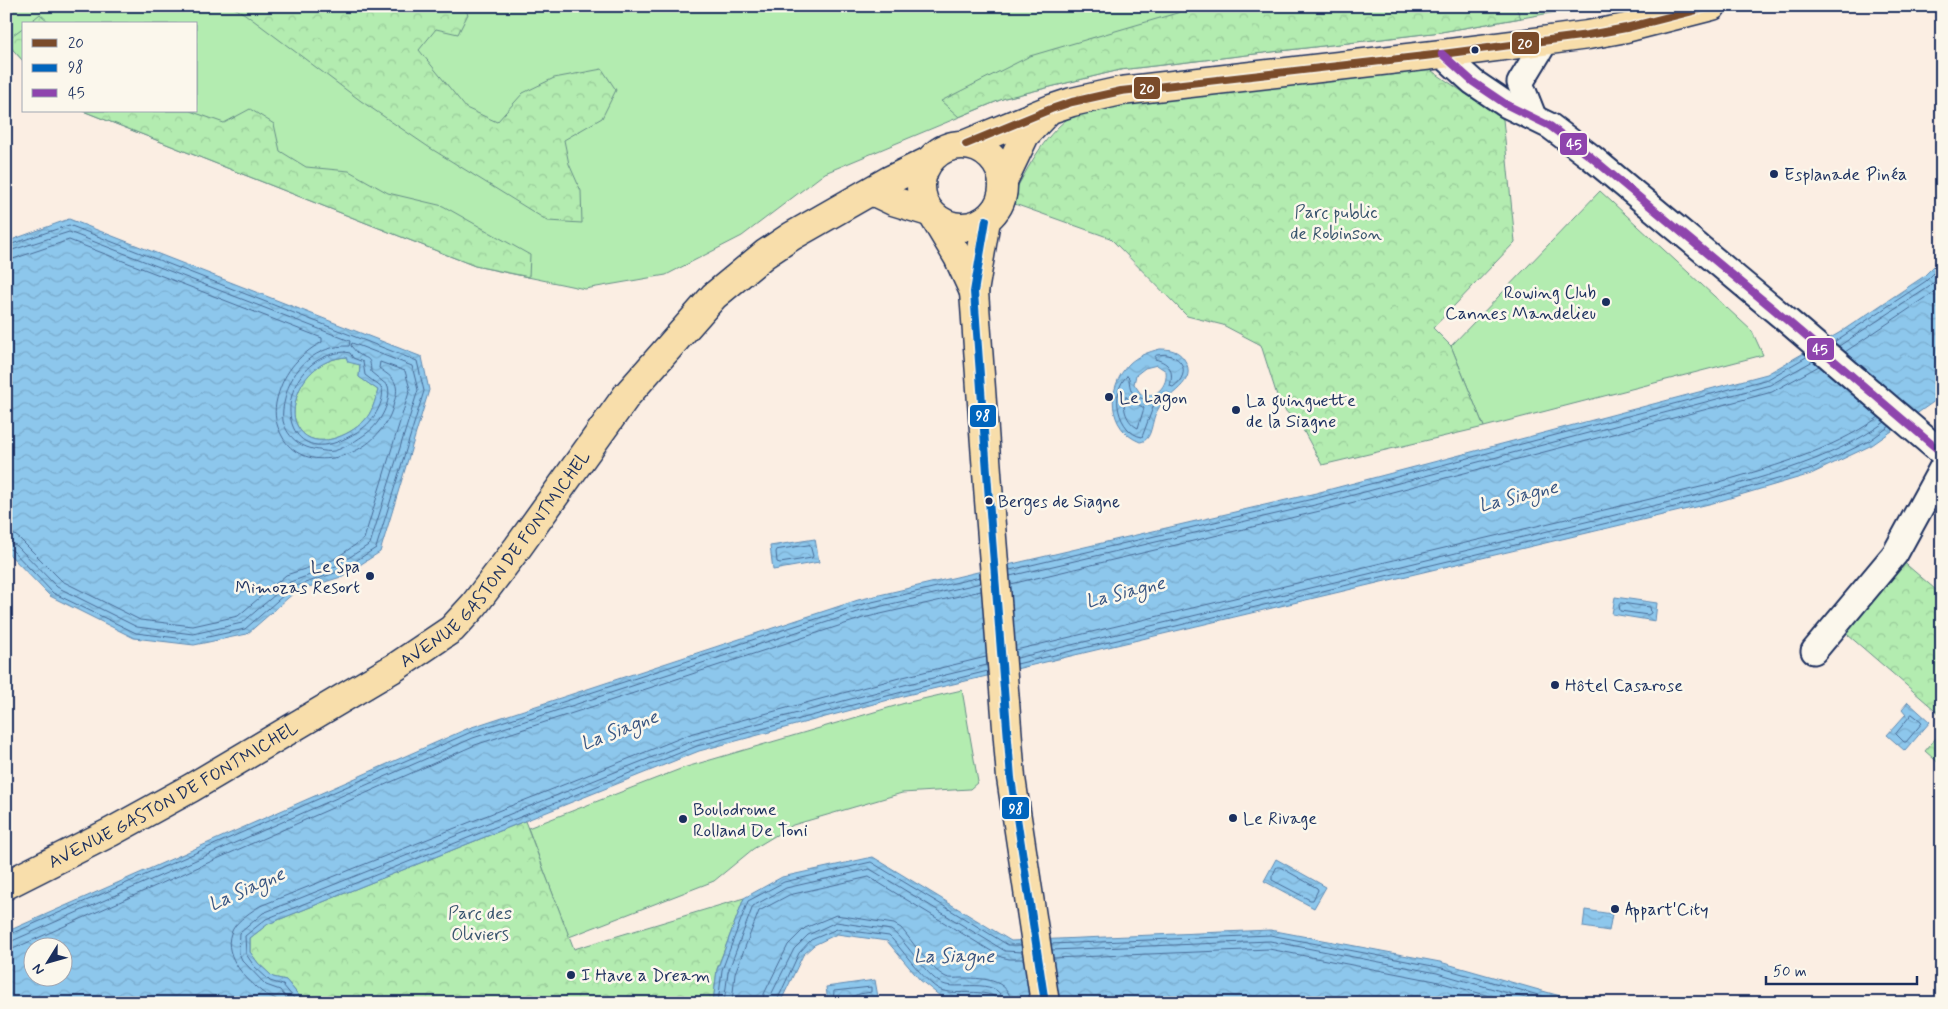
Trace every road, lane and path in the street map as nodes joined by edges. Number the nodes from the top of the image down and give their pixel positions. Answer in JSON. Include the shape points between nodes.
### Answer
{"nodes":[{"id":1,"x":1712,"y":6,"type":"edge"},
{"id":2,"x":1546,"y":40,"type":"junction"},
{"id":3,"x":1497,"y":47,"type":"junction"},
{"id":4,"x":1442,"y":54,"type":"junction"},
{"id":5,"x":1520,"y":83,"type":"junction"},
{"id":6,"x":1483,"y":88,"type":"junction"},
{"id":7,"x":1050,"y":109,"type":"junction"},
{"id":8,"x":1533,"y":116,"type":"junction"},
{"id":9,"x":966,"y":144,"type":"junction"},
{"id":10,"x":927,"y":162,"type":"junction"},
{"id":11,"x":1003,"y":181,"type":"junction"},
{"id":12,"x":872,"y":191,"type":"junction"},
{"id":13,"x":932,"y":214,"type":"junction"},
{"id":14,"x":986,"y":220,"type":"junction"},
{"id":15,"x":974,"y":292,"type":"junction"},
{"id":16,"x":1934,"y":447,"type":"edge"},
{"id":17,"x":1942,"y":468,"type":"edge"},
{"id":18,"x":1814,"y":651,"type":"dead end"},
{"id":19,"x":6,"y":885,"type":"edge"},
{"id":20,"x":1045,"y":1003,"type":"edge"}],
"edges":[{"from":1,"to":2,"type":"main road","via":[[1626,28]]},
{"from":2,"to":3,"type":"main road"},
{"from":2,"to":5,"type":"street"},
{"from":3,"to":4,"type":"main road"},
{"from":3,"to":5,"type":"street"},
{"from":3,"to":6,"type":"street","via":[[1482,64]]},
{"from":4,"to":6,"type":"street"},
{"from":4,"to":7,"type":"main road","via":[[1121,91]]},
{"from":5,"to":8,"type":"street"},
{"from":6,"to":8,"type":"street","via":[[1507,105]]},
{"from":7,"to":9,"type":"main road"},
{"from":7,"to":11,"type":"main road","via":[[1025,135]]},
{"from":8,"to":16,"type":"street","via":[[1591,157]]},
{"from":9,"to":10,"type":"main road","via":[[944,148]]},
{"from":9,"to":11,"type":"main road","via":[[987,152],[1000,170]]},
{"from":10,"to":12,"type":"main road","name":"AVENUE GASTON DE FONTMICHEL"},
{"from":10,"to":13,"type":"main road","via":[[920,187],[923,200]]},
{"from":11,"to":14,"type":"main road","via":[[999,203]]},
{"from":12,"to":13,"type":"main road"},
{"from":12,"to":19,"type":"main road","name":"AVENUE GASTON DE FONTMICHEL","via":[[765,254],[714,296],[627,395],[513,554],[452,629],[397,666],[191,788]]},
{"from":13,"to":14,"type":"main road","via":[[946,224],[960,227]]},
{"from":13,"to":15,"type":"main road","via":[[958,257]]},
{"from":14,"to":15,"type":"main road"},
{"from":15,"to":20,"type":"main road","via":[[1011,778]]},
{"from":17,"to":18,"type":"street","via":[[1895,554]]}]}
